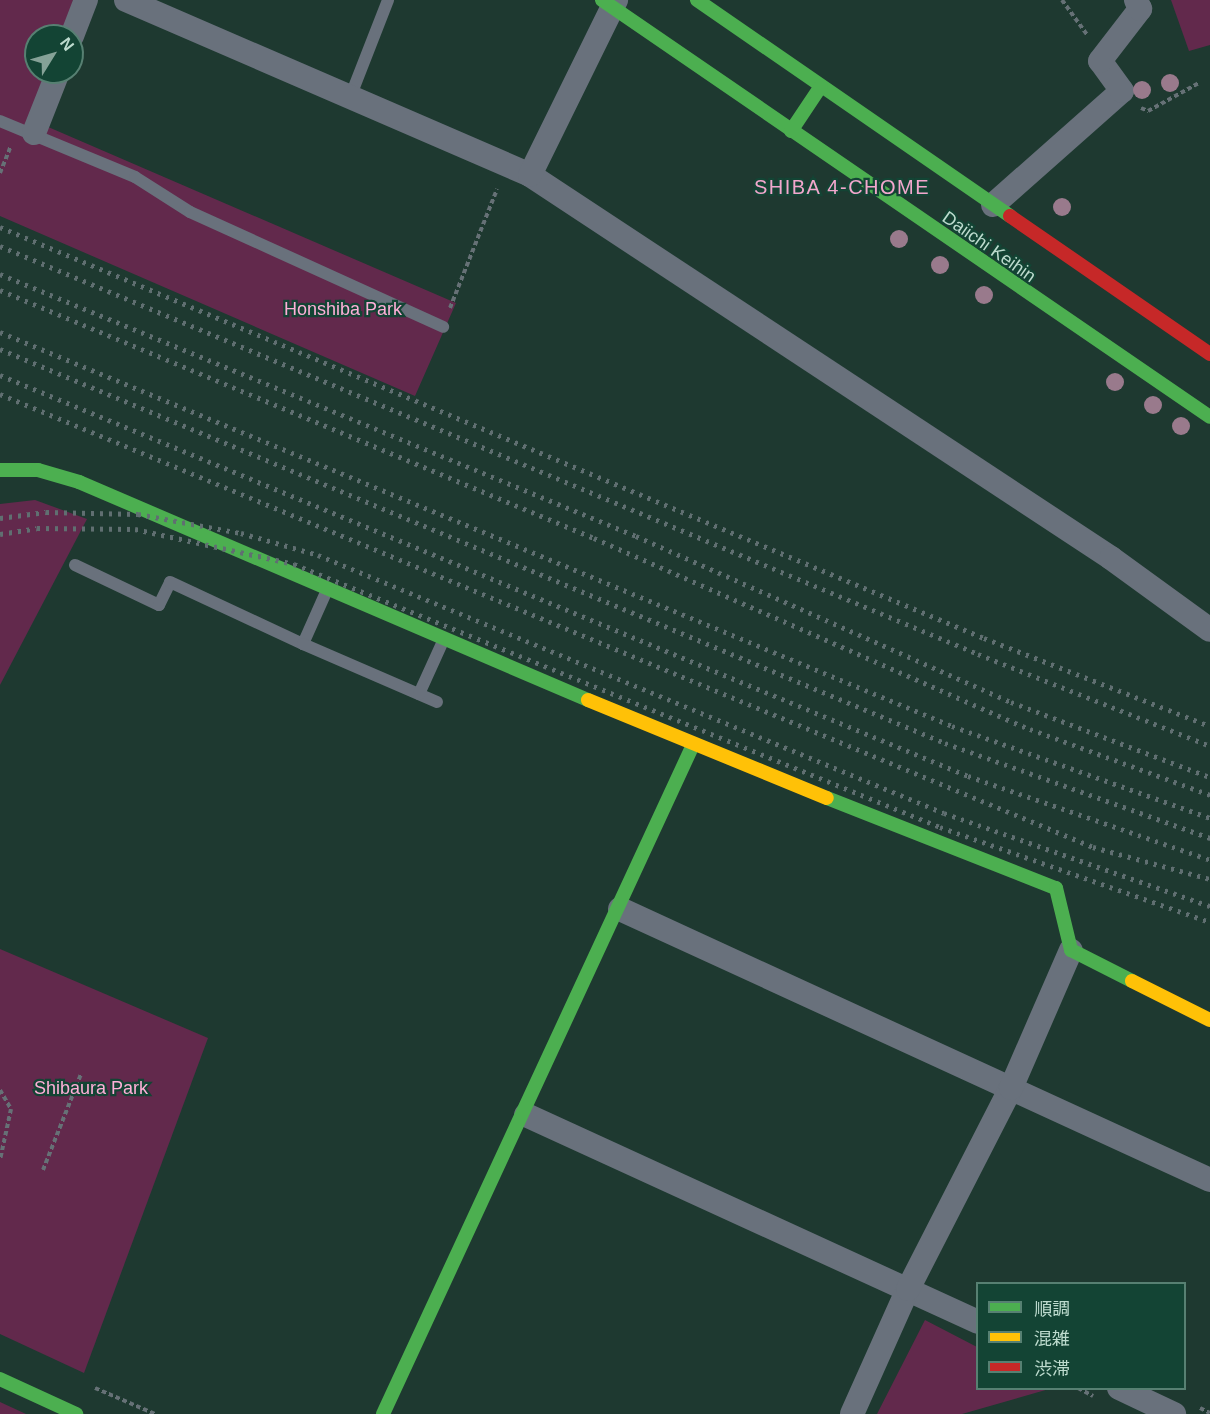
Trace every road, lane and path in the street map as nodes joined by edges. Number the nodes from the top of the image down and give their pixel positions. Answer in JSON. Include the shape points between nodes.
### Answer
{"nodes":[{"id":1,"x":86,"y":0,"type":"edge"},
{"id":2,"x":126,"y":0,"type":"edge"},
{"id":3,"x":388,"y":0,"type":"edge"},
{"id":4,"x":697,"y":0,"type":"edge"},
{"id":5,"x":1062,"y":0,"type":"edge"},
{"id":6,"x":1136,"y":0,"type":"edge"},
{"id":7,"x":610,"y":2,"type":"edge"},
{"id":8,"x":77,"y":24,"type":"edge"},
{"id":9,"x":1093,"y":40,"type":"dead end"},
{"id":10,"x":1199,"y":83,"type":"dead end"},
{"id":11,"x":51,"y":84,"type":"edge"},
{"id":12,"x":821,"y":86,"type":"junction"},
{"id":13,"x":351,"y":95,"type":"junction"},
{"id":14,"x":1118,"y":95,"type":"junction"},
{"id":15,"x":0,"y":121,"type":"edge"},
{"id":16,"x":26,"y":130,"type":"junction"},
{"id":17,"x":791,"y":131,"type":"junction"},
{"id":18,"x":507,"y":163,"type":"junction"},
{"id":19,"x":0,"y":173,"type":"edge"},
{"id":20,"x":530,"y":175,"type":"junction"},
{"id":21,"x":993,"y":205,"type":"junction"},
{"id":22,"x":443,"y":327,"type":"joint"},
{"id":23,"x":1210,"y":354,"type":"edge"},
{"id":24,"x":1210,"y":417,"type":"edge"},
{"id":25,"x":0,"y":470,"type":"edge"},
{"id":26,"x":75,"y":565,"type":"dead end"},
{"id":27,"x":328,"y":589,"type":"junction"},
{"id":28,"x":1210,"y":630,"type":"edge"},
{"id":29,"x":445,"y":638,"type":"junction"},
{"id":30,"x":303,"y":644,"type":"junction"},
{"id":31,"x":419,"y":694,"type":"junction"},
{"id":32,"x":437,"y":702,"type":"dead end"},
{"id":33,"x":693,"y":745,"type":"junction"},
{"id":34,"x":620,"y":909,"type":"junction"},
{"id":35,"x":1071,"y":950,"type":"junction"},
{"id":36,"x":1210,"y":1020,"type":"edge"},
{"id":37,"x":81,"y":1074,"type":"dead end"},
{"id":38,"x":1011,"y":1088,"type":"junction"},
{"id":39,"x":0,"y":1090,"type":"edge"},
{"id":40,"x":526,"y":1115,"type":"junction"},
{"id":41,"x":0,"y":1160,"type":"edge"},
{"id":42,"x":43,"y":1170,"type":"dead end"},
{"id":43,"x":1210,"y":1180,"type":"edge"},
{"id":44,"x":908,"y":1289,"type":"junction"},
{"id":45,"x":976,"y":1321,"type":"edge"},
{"id":46,"x":0,"y":1379,"type":"edge"},
{"id":47,"x":1121,"y":1390,"type":"edge"},
{"id":48,"x":76,"y":1414,"type":"edge"},
{"id":49,"x":383,"y":1414,"type":"edge"},
{"id":50,"x":852,"y":1414,"type":"edge"},
{"id":51,"x":1174,"y":1414,"type":"edge"}],
"edges":[{"from":1,"to":8,"type":"street"},
{"from":2,"to":13,"type":"street"},
{"from":3,"to":13,"type":"lane"},
{"from":4,"to":12,"type":"main road","name":"Daiichi Keihin"},
{"from":5,"to":9,"type":"path"},
{"from":6,"to":14,"type":"street","via":[[1140,9],[1100,61],[1122,91]]},
{"from":7,"to":17,"type":"main road","name":"Daiichi Keihin"},
{"from":7,"to":20,"type":"street"},
{"from":10,"to":14,"type":"path","via":[[1148,111]]},
{"from":11,"to":16,"type":"street"},
{"from":12,"to":17,"type":"main road"},
{"from":12,"to":21,"type":"main road","name":"Daiichi Keihin"},
{"from":13,"to":18,"type":"street"},
{"from":14,"to":21,"type":"street"},
{"from":15,"to":16,"type":"lane"},
{"from":16,"to":19,"type":"path"},
{"from":16,"to":22,"type":"lane","via":[[135,177],[190,212]]},
{"from":17,"to":24,"type":"main road","name":"Daiichi Keihin"},
{"from":18,"to":20,"type":"street"},
{"from":18,"to":22,"type":"path"},
{"from":20,"to":28,"type":"street","via":[[1111,558]]},
{"from":21,"to":23,"type":"main road","name":"Daiichi Keihin"},
{"from":25,"to":27,"type":"main road","via":[[38,470],[79,482]]},
{"from":26,"to":30,"type":"lane","via":[[159,604],[170,582]]},
{"from":27,"to":29,"type":"main road"},
{"from":27,"to":30,"type":"lane"},
{"from":29,"to":31,"type":"lane"},
{"from":29,"to":33,"type":"main road"},
{"from":30,"to":31,"type":"lane"},
{"from":31,"to":32,"type":"lane"},
{"from":33,"to":34,"type":"main road"},
{"from":33,"to":35,"type":"main road","via":[[1056,888]]},
{"from":34,"to":38,"type":"street"},
{"from":34,"to":40,"type":"main road"},
{"from":35,"to":36,"type":"main road"},
{"from":35,"to":38,"type":"street"},
{"from":37,"to":42,"type":"path"},
{"from":38,"to":43,"type":"street"},
{"from":38,"to":44,"type":"street"},
{"from":39,"to":41,"type":"path","via":[[11,1109]]},
{"from":40,"to":44,"type":"street"},
{"from":40,"to":49,"type":"main road"},
{"from":44,"to":45,"type":"street"},
{"from":44,"to":50,"type":"street"},
{"from":46,"to":48,"type":"main road"},
{"from":47,"to":51,"type":"street"}]}
